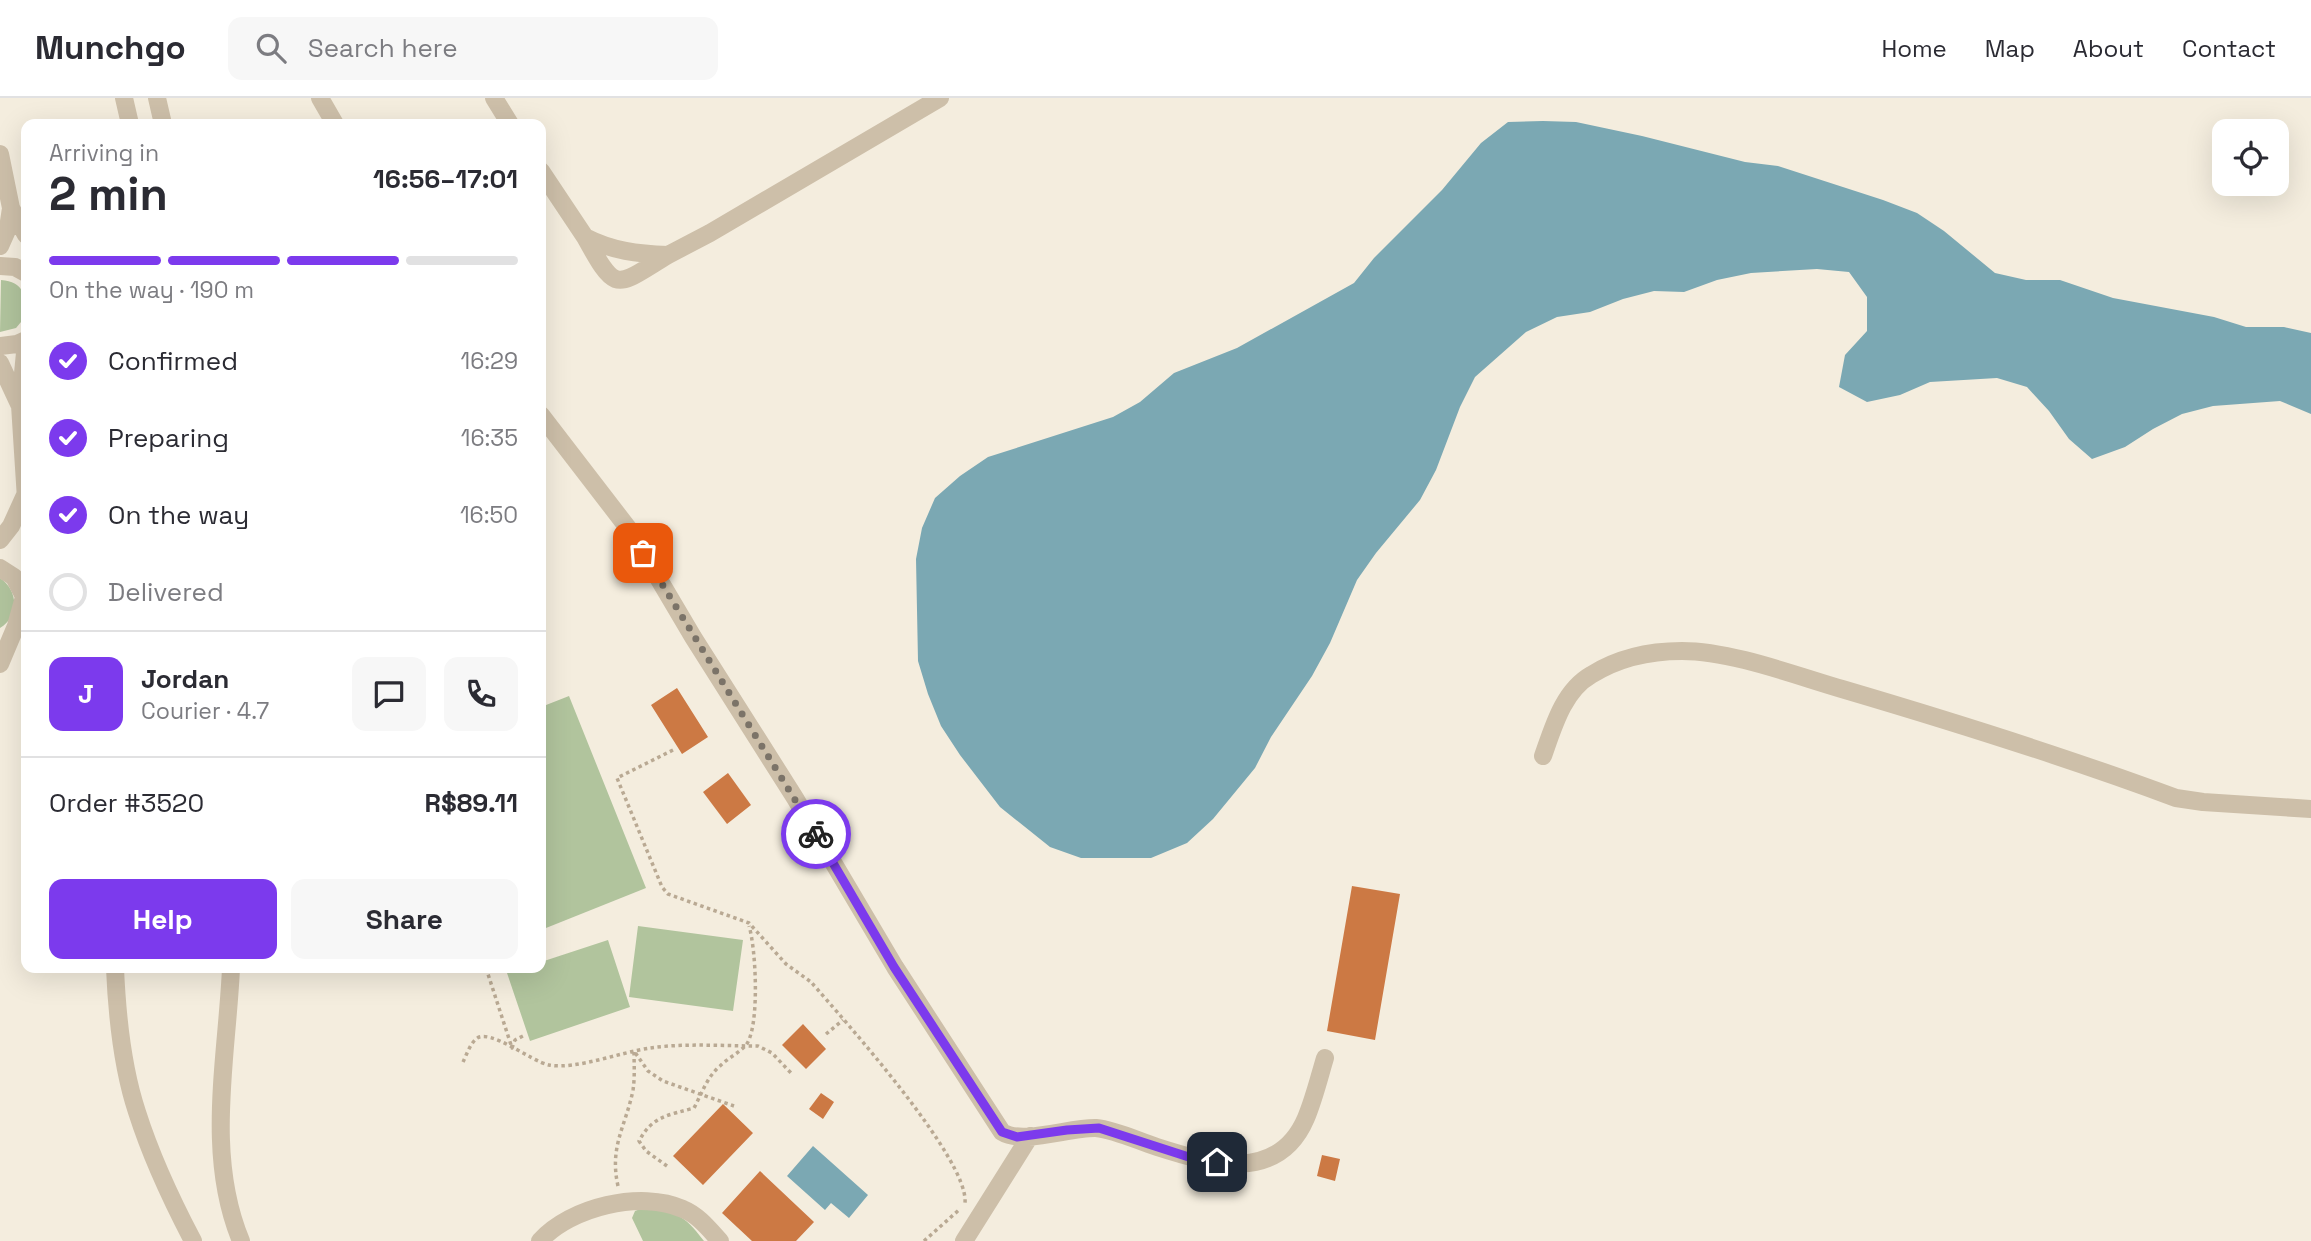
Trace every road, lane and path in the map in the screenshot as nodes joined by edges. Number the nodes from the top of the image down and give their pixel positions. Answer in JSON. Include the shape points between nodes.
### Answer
{"nodes":[{"id":1,"x":157,"y":98,"type":"edge"},
{"id":2,"x":320,"y":98,"type":"edge"},
{"id":3,"x":494,"y":98,"type":"edge"},
{"id":4,"x":940,"y":98,"type":"edge"},
{"id":5,"x":162,"y":119,"type":"edge"},
{"id":6,"x":332,"y":119,"type":"edge"},
{"id":7,"x":504,"y":119,"type":"edge"},
{"id":8,"x":0,"y":154,"type":"edge"},
{"id":9,"x":546,"y":178,"type":"edge"},
{"id":10,"x":11,"y":208,"type":"junction"},
{"id":11,"x":21,"y":226,"type":"edge"},
{"id":12,"x":585,"y":237,"type":"junction"},
{"id":13,"x":0,"y":246,"type":"edge"},
{"id":14,"x":668,"y":255,"type":"junction"},
{"id":15,"x":21,"y":343,"type":"edge"},
{"id":16,"x":0,"y":346,"type":"edge"},
{"id":17,"x":0,"y":363,"type":"edge"},
{"id":18,"x":21,"y":394,"type":"edge"},
{"id":19,"x":20,"y":405,"type":"junction"},
{"id":20,"x":21,"y":420,"type":"edge"},
{"id":21,"x":546,"y":422,"type":"edge"},
{"id":22,"x":21,"y":504,"type":"edge"},
{"id":23,"x":0,"y":540,"type":"edge"},
{"id":24,"x":0,"y":568,"type":"edge"},
{"id":25,"x":21,"y":587,"type":"edge"},
{"id":26,"x":21,"y":610,"type":"edge"},
{"id":27,"x":16,"y":626,"type":"junction"},
{"id":28,"x":0,"y":636,"type":"edge"},
{"id":29,"x":0,"y":664,"type":"edge"},
{"id":30,"x":673,"y":750,"type":"dead end"},
{"id":31,"x":1543,"y":756,"type":"dead end"},
{"id":32,"x":2311,"y":809,"type":"edge"},
{"id":33,"x":749,"y":923,"type":"junction"},
{"id":34,"x":115,"y":973,"type":"edge"},
{"id":35,"x":231,"y":973,"type":"edge"},
{"id":36,"x":488,"y":973,"type":"edge"},
{"id":37,"x":843,"y":1020,"type":"junction"},
{"id":38,"x":826,"y":1034,"type":"dead end"},
{"id":39,"x":525,"y":1035,"type":"dead end"},
{"id":40,"x":745,"y":1046,"type":"junction"},
{"id":41,"x":512,"y":1048,"type":"junction"},
{"id":42,"x":634,"y":1051,"type":"junction"},
{"id":43,"x":1325,"y":1058,"type":"dead end"},
{"id":44,"x":463,"y":1062,"type":"dead end"},
{"id":45,"x":791,"y":1073,"type":"dead end"},
{"id":46,"x":701,"y":1094,"type":"junction"},
{"id":47,"x":734,"y":1107,"type":"dead end"},
{"id":48,"x":1030,"y":1136,"type":"junction"},
{"id":49,"x":667,"y":1166,"type":"dead end"},
{"id":50,"x":611,"y":1204,"type":"junction"},
{"id":51,"x":193,"y":1241,"type":"edge"},
{"id":52,"x":241,"y":1241,"type":"edge"},
{"id":53,"x":540,"y":1241,"type":"edge"},
{"id":54,"x":720,"y":1241,"type":"edge"},
{"id":55,"x":924,"y":1241,"type":"edge"},
{"id":56,"x":964,"y":1241,"type":"edge"}],
"edges":[{"from":1,"to":5,"type":"street"},
{"from":2,"to":6,"type":"street"},
{"from":3,"to":7,"type":"street"},
{"from":4,"to":14,"type":"street"},
{"from":8,"to":10,"type":"street"},
{"from":9,"to":12,"type":"street"},
{"from":10,"to":11,"type":"street"},
{"from":10,"to":13,"type":"street"},
{"from":12,"to":14,"type":"street","via":[[605,247]]},
{"from":12,"to":14,"type":"street","via":[[601,267],[617,281]]},
{"from":15,"to":16,"type":"street"},
{"from":17,"to":19,"type":"street"},
{"from":18,"to":19,"type":"street"},
{"from":19,"to":20,"type":"street"},
{"from":21,"to":48,"type":"street","via":[[631,532],[894,967],[1002,1132]]},
{"from":22,"to":23,"type":"street"},
{"from":24,"to":25,"type":"street"},
{"from":26,"to":27,"type":"street"},
{"from":27,"to":28,"type":"street"},
{"from":27,"to":29,"type":"street"},
{"from":30,"to":33,"type":"path","via":[[617,778],[662,887],[668,894]]},
{"from":31,"to":32,"type":"street","via":[[1567,699],[1588,676],[1643,654],[1682,651],[1734,658],[1942,719],[2176,797]]},
{"from":33,"to":37,"type":"path"},
{"from":33,"to":40,"type":"path","via":[[755,976],[752,1035]]},
{"from":34,"to":51,"type":"street","via":[[137,1112]]},
{"from":35,"to":52,"type":"street","via":[[222,1167]]},
{"from":36,"to":41,"type":"path"},
{"from":37,"to":38,"type":"path"},
{"from":37,"to":55,"type":"path","via":[[933,1131],[965,1190],[960,1209]]},
{"from":39,"to":41,"type":"path","via":[[515,1040]]},
{"from":40,"to":42,"type":"path"},
{"from":40,"to":45,"type":"path","via":[[758,1046],[772,1054]]},
{"from":40,"to":46,"type":"path","via":[[719,1066]]},
{"from":41,"to":42,"type":"path","via":[[534,1060],[566,1066]]},
{"from":41,"to":44,"type":"path","via":[[484,1035],[476,1039]]},
{"from":42,"to":46,"type":"path","via":[[648,1071],[663,1081]]},
{"from":42,"to":50,"type":"path","via":[[633,1088],[616,1144],[619,1190]]},
{"from":43,"to":48,"type":"street","via":[[1305,1121],[1278,1154],[1253,1164],[1198,1160],[1099,1128]]},
{"from":46,"to":47,"type":"path"},
{"from":46,"to":49,"type":"path","via":[[694,1108],[659,1118],[639,1141]]},
{"from":48,"to":56,"type":"street"},
{"from":50,"to":53,"type":"street","via":[[563,1222]]},
{"from":50,"to":54,"type":"street","via":[[642,1201],[682,1208],[699,1218]]}]}
